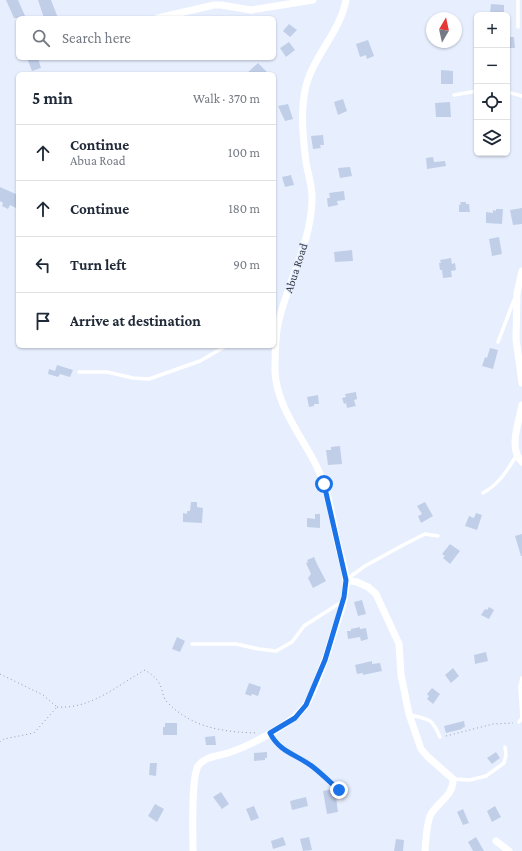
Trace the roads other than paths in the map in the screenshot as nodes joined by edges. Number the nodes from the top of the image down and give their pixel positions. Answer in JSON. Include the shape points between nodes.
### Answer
{"nodes":[{"id":1,"x":313,"y":0,"type":"edge"},
{"id":2,"x":346,"y":0,"type":"edge"},
{"id":3,"x":518,"y":0,"type":"edge"},
{"id":4,"x":167,"y":16,"type":"edge"},
{"id":5,"x":518,"y":27,"type":"dead end"},
{"id":6,"x":474,"y":92,"type":"edge"},
{"id":7,"x":510,"y":93,"type":"edge"},
{"id":8,"x":454,"y":96,"type":"dead end"},
{"id":9,"x":522,"y":96,"type":"edge"},
{"id":10,"x":522,"y":271,"type":"edge"},
{"id":11,"x":517,"y":293,"type":"junction"},
{"id":12,"x":277,"y":319,"type":"edge"},
{"id":13,"x":276,"y":334,"type":"edge"},
{"id":14,"x":498,"y":342,"type":"dead end"},
{"id":15,"x":223,"y":348,"type":"edge"},
{"id":16,"x":275,"y":348,"type":"edge"},
{"id":17,"x":79,"y":372,"type":"dead end"},
{"id":18,"x":522,"y":383,"type":"edge"},
{"id":19,"x":522,"y":405,"type":"edge"},
{"id":20,"x":516,"y":456,"type":"junction"},
{"id":21,"x":522,"y":462,"type":"edge"},
{"id":22,"x":483,"y":494,"type":"dead end"},
{"id":23,"x":438,"y":536,"type":"dead end"},
{"id":24,"x":346,"y":580,"type":"junction"},
{"id":25,"x":343,"y":601,"type":"junction"},
{"id":26,"x":192,"y":644,"type":"dead end"},
{"id":27,"x":522,"y":678,"type":"edge"},
{"id":28,"x":409,"y":714,"type":"junction"},
{"id":29,"x":519,"y":722,"type":"road end"},
{"id":30,"x":270,"y":733,"type":"junction"},
{"id":31,"x":440,"y":737,"type":"road end"},
{"id":32,"x":505,"y":747,"type":"dead end"},
{"id":33,"x":453,"y":779,"type":"junction"},
{"id":34,"x":340,"y":800,"type":"dead end"},
{"id":35,"x":496,"y":841,"type":"dead end"},
{"id":36,"x":193,"y":851,"type":"edge"},
{"id":37,"x":425,"y":851,"type":"edge"},
{"id":38,"x":509,"y":851,"type":"edge"}],
"edges":[{"from":1,"to":4,"type":"street","via":[[251,10],[214,5]]},
{"from":2,"to":12,"type":"street","name":"Abua Road","via":[[345,10],[306,85],[303,107],[306,163],[312,198],[311,217]]},
{"from":3,"to":5,"type":"lane"},
{"from":6,"to":8,"type":"lane"},
{"from":7,"to":9,"type":"lane"},
{"from":10,"to":11,"type":"street"},
{"from":11,"to":14,"type":"lane"},
{"from":11,"to":18,"type":"street","via":[[516,339]]},
{"from":12,"to":13,"type":"street","name":"Abua Road"},
{"from":15,"to":17,"type":"lane","via":[[200,361],[150,379],[106,372]]},
{"from":16,"to":24,"type":"street","name":"Abua Road","via":[[278,390],[324,484]]},
{"from":19,"to":20,"type":"street","via":[[515,444]]},
{"from":20,"to":21,"type":"street"},
{"from":20,"to":22,"type":"lane","via":[[501,479]]},
{"from":23,"to":24,"type":"lane","via":[[425,534],[418,537],[365,566]]},
{"from":24,"to":25,"type":"street"},
{"from":24,"to":28,"type":"street","via":[[362,584],[376,594],[388,617],[398,644]]},
{"from":25,"to":26,"type":"lane","via":[[304,626],[292,642],[276,651],[236,644]]},
{"from":25,"to":30,"type":"street","via":[[325,660],[306,705],[295,718]]},
{"from":27,"to":29,"type":"lane","via":[[522,718]]},
{"from":28,"to":31,"type":"lane","via":[[431,721]]},
{"from":28,"to":33,"type":"street","via":[[421,749]]},
{"from":30,"to":34,"type":"lane","via":[[274,741],[292,755],[313,766],[339,790]]},
{"from":30,"to":36,"type":"street","via":[[229,752],[208,758],[198,766],[194,794]]},
{"from":32,"to":33,"type":"lane","via":[[504,763],[486,776],[470,780]]},
{"from":33,"to":37,"type":"street","via":[[449,793],[431,815]]},
{"from":35,"to":38,"type":"street"}]}
